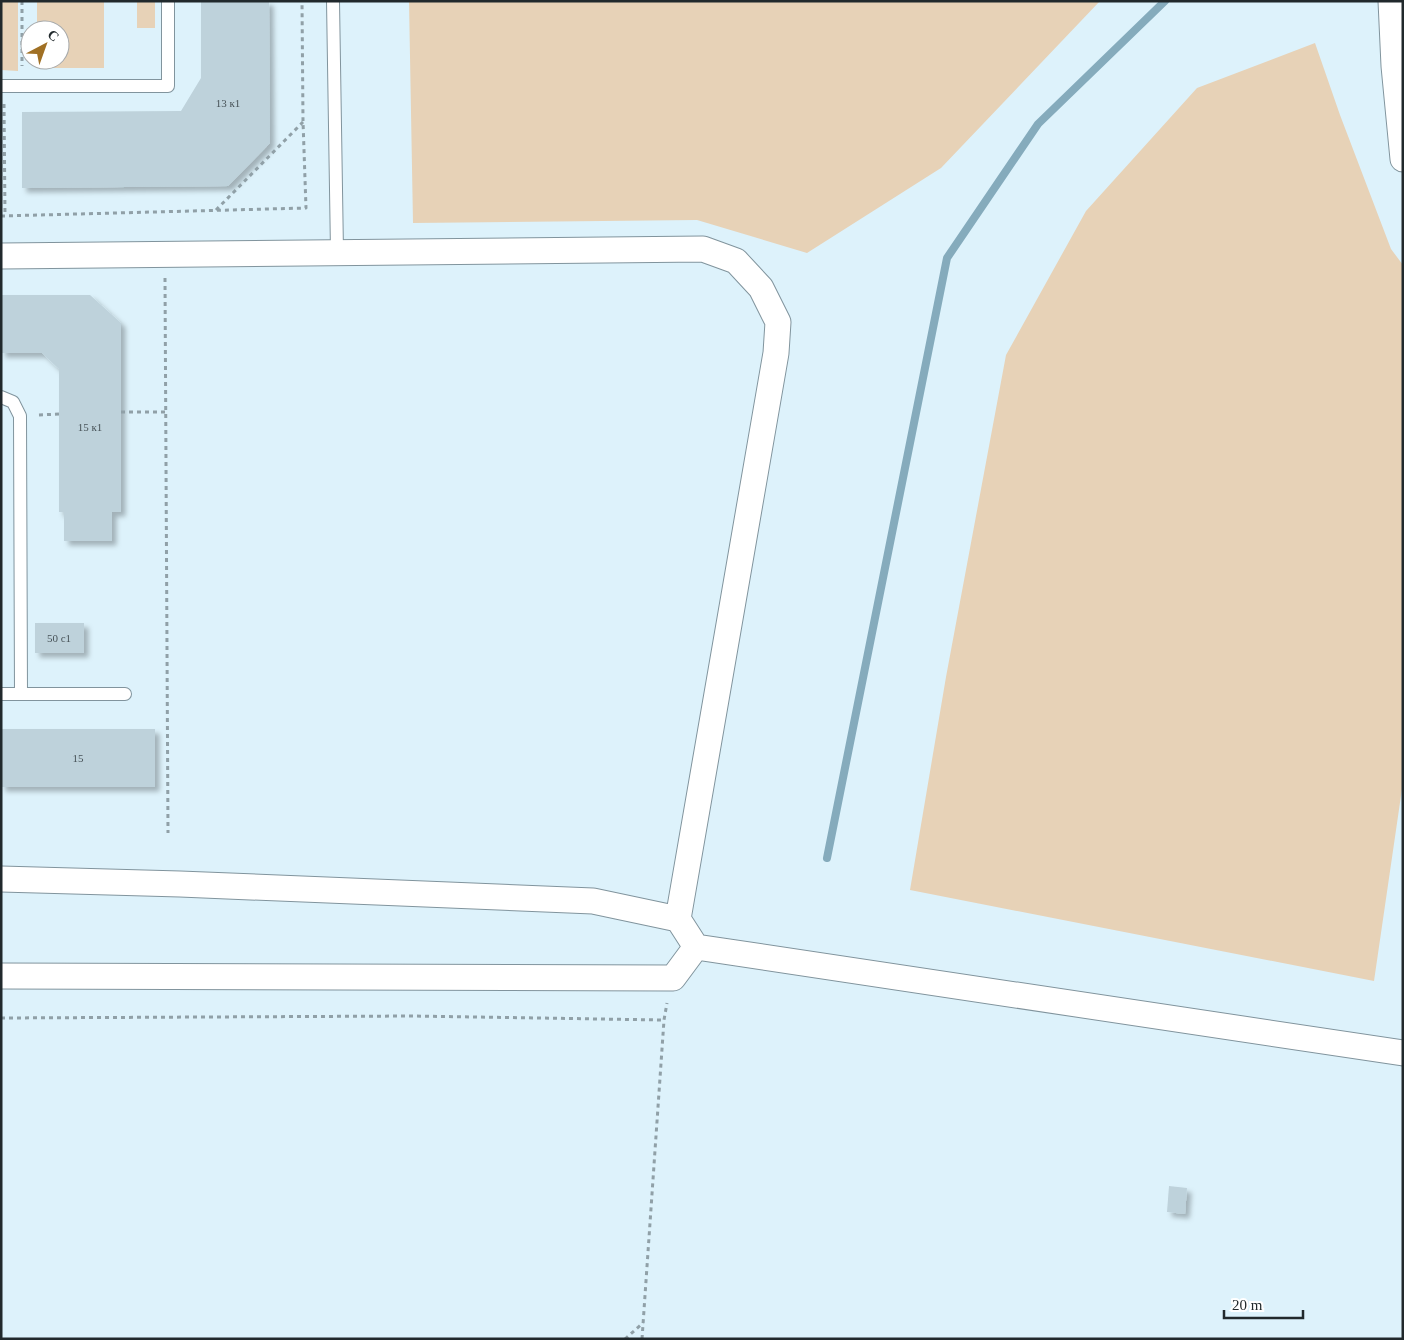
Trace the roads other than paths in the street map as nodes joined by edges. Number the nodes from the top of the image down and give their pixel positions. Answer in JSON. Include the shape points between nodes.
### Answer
{"nodes":[{"id":1,"x":168,"y":1,"type":"edge"},
{"id":2,"x":333,"y":1,"type":"edge"},
{"id":3,"x":1391,"y":1,"type":"edge"},
{"id":4,"x":1,"y":86,"type":"edge"},
{"id":5,"x":1403,"y":159,"type":"edge"},
{"id":6,"x":337,"y":252,"type":"junction"},
{"id":7,"x":1,"y":256,"type":"edge"},
{"id":8,"x":1,"y":397,"type":"edge"},
{"id":9,"x":1,"y":694,"type":"edge"},
{"id":10,"x":21,"y":694,"type":"junction"},
{"id":11,"x":125,"y":694,"type":"dead end"},
{"id":12,"x":1,"y":879,"type":"edge"},
{"id":13,"x":678,"y":919,"type":"junction"},
{"id":14,"x":696,"y":947,"type":"junction"},
{"id":15,"x":1,"y":976,"type":"edge"},
{"id":16,"x":1403,"y":1053,"type":"edge"}],
"edges":[{"from":1,"to":4,"type":"lane","via":[[168,86]]},
{"from":2,"to":6,"type":"lane"},
{"from":3,"to":5,"type":"street"},
{"from":6,"to":7,"type":"street"},
{"from":6,"to":13,"type":"street","via":[[703,248],[736,261],[761,288],[778,322],[776,353]]},
{"from":8,"to":10,"type":"lane","via":[[13,402],[20,416]]},
{"from":9,"to":10,"type":"lane"},
{"from":10,"to":11,"type":"lane"},
{"from":12,"to":13,"type":"street","via":[[592,900]]},
{"from":13,"to":14,"type":"street"},
{"from":14,"to":15,"type":"street","via":[[673,978]]},
{"from":14,"to":16,"type":"street"}]}
